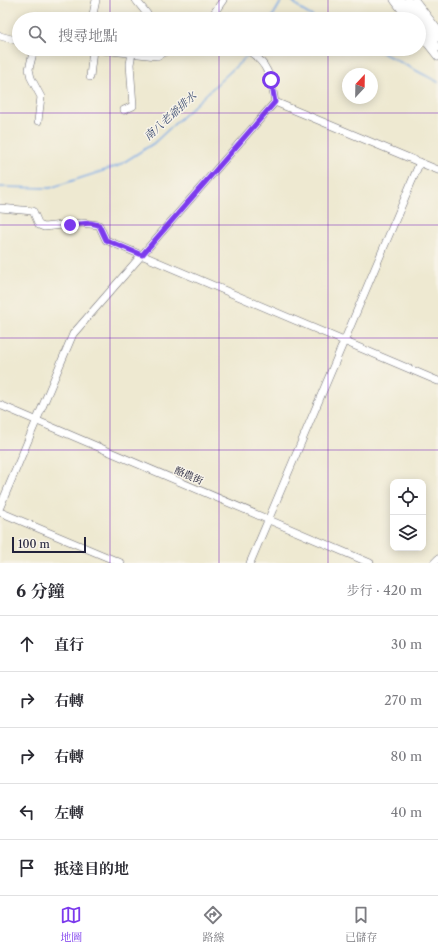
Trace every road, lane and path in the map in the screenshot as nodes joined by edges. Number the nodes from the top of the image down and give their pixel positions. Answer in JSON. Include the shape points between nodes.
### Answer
{"nodes":[{"id":1,"x":96,"y":0,"type":"edge"},
{"id":2,"x":136,"y":0,"type":"edge"},
{"id":3,"x":223,"y":0,"type":"edge"},
{"id":4,"x":394,"y":0,"type":"edge"},
{"id":5,"x":402,"y":0,"type":"edge"},
{"id":6,"x":408,"y":0,"type":"edge"},
{"id":7,"x":415,"y":0,"type":"edge"},
{"id":8,"x":93,"y":12,"type":"edge"},
{"id":9,"x":145,"y":12,"type":"edge"},
{"id":10,"x":215,"y":12,"type":"edge"},
{"id":11,"x":403,"y":12,"type":"edge"},
{"id":12,"x":411,"y":12,"type":"edge"},
{"id":13,"x":416,"y":12,"type":"edge"},
{"id":14,"x":419,"y":12,"type":"edge"},
{"id":15,"x":426,"y":23,"type":"edge"},
{"id":16,"x":426,"y":25,"type":"edge"},
{"id":17,"x":426,"y":28,"type":"edge"},
{"id":18,"x":438,"y":30,"type":"edge"},
{"id":19,"x":0,"y":36,"type":"edge"},
{"id":20,"x":438,"y":38,"type":"edge"},
{"id":21,"x":12,"y":39,"type":"edge"},
{"id":22,"x":426,"y":42,"type":"edge"},
{"id":23,"x":438,"y":48,"type":"edge"},
{"id":24,"x":32,"y":56,"type":"edge"},
{"id":25,"x":92,"y":56,"type":"edge"},
{"id":26,"x":132,"y":56,"type":"edge"},
{"id":27,"x":257,"y":56,"type":"edge"},
{"id":28,"x":438,"y":57,"type":"edge"},
{"id":29,"x":90,"y":77,"type":"dead end"},
{"id":30,"x":275,"y":102,"type":"junction"},
{"id":31,"x":124,"y":110,"type":"dead end"},
{"id":32,"x":38,"y":121,"type":"dead end"},
{"id":33,"x":420,"y":162,"type":"junction"},
{"id":34,"x":438,"y":170,"type":"edge"},
{"id":35,"x":0,"y":208,"type":"edge"},
{"id":36,"x":142,"y":255,"type":"junction"},
{"id":37,"x":344,"y":341,"type":"junction"},
{"id":38,"x":438,"y":381,"type":"edge"},
{"id":39,"x":0,"y":405,"type":"edge"},
{"id":40,"x":37,"y":420,"type":"junction"},
{"id":41,"x":0,"y":507,"type":"edge"},
{"id":42,"x":0,"y":512,"type":"edge"},
{"id":43,"x":268,"y":520,"type":"junction"},
{"id":44,"x":438,"y":559,"type":"edge"},
{"id":45,"x":120,"y":563,"type":"edge"},
{"id":46,"x":250,"y":563,"type":"edge"},
{"id":47,"x":370,"y":563,"type":"edge"},
{"id":48,"x":434,"y":563,"type":"edge"}],
"edges":[{"from":1,"to":8,"type":"street"},
{"from":2,"to":9,"type":"street"},
{"from":3,"to":10,"type":"street"},
{"from":4,"to":11,"type":"street"},
{"from":5,"to":12,"type":"street"},
{"from":6,"to":13,"type":"street"},
{"from":7,"to":14,"type":"street"},
{"from":15,"to":18,"type":"street"},
{"from":16,"to":20,"type":"street"},
{"from":17,"to":23,"type":"street"},
{"from":19,"to":21,"type":"street"},
{"from":22,"to":28,"type":"street"},
{"from":24,"to":32,"type":"street","via":[[29,69],[41,97]]},
{"from":25,"to":29,"type":"street"},
{"from":26,"to":31,"type":"street","via":[[133,106]]},
{"from":27,"to":30,"type":"street","via":[[266,68]]},
{"from":30,"to":33,"type":"street"},
{"from":30,"to":36,"type":"street"},
{"from":33,"to":34,"type":"street"},
{"from":33,"to":37,"type":"street"},
{"from":35,"to":36,"type":"street","via":[[33,211],[39,225],[44,227],[81,223],[99,225],[106,240]]},
{"from":36,"to":37,"type":"street"},
{"from":36,"to":40,"type":"street","via":[[73,334]]},
{"from":37,"to":38,"type":"street"},
{"from":37,"to":43,"type":"street"},
{"from":39,"to":40,"type":"street","name":"酪農街"},
{"from":40,"to":41,"type":"street"},
{"from":40,"to":43,"type":"street","name":"酪農街"},
{"from":42,"to":45,"type":"street"},
{"from":43,"to":46,"type":"street"},
{"from":43,"to":47,"type":"street","name":"酪農街"},
{"from":44,"to":48,"type":"street"}]}
